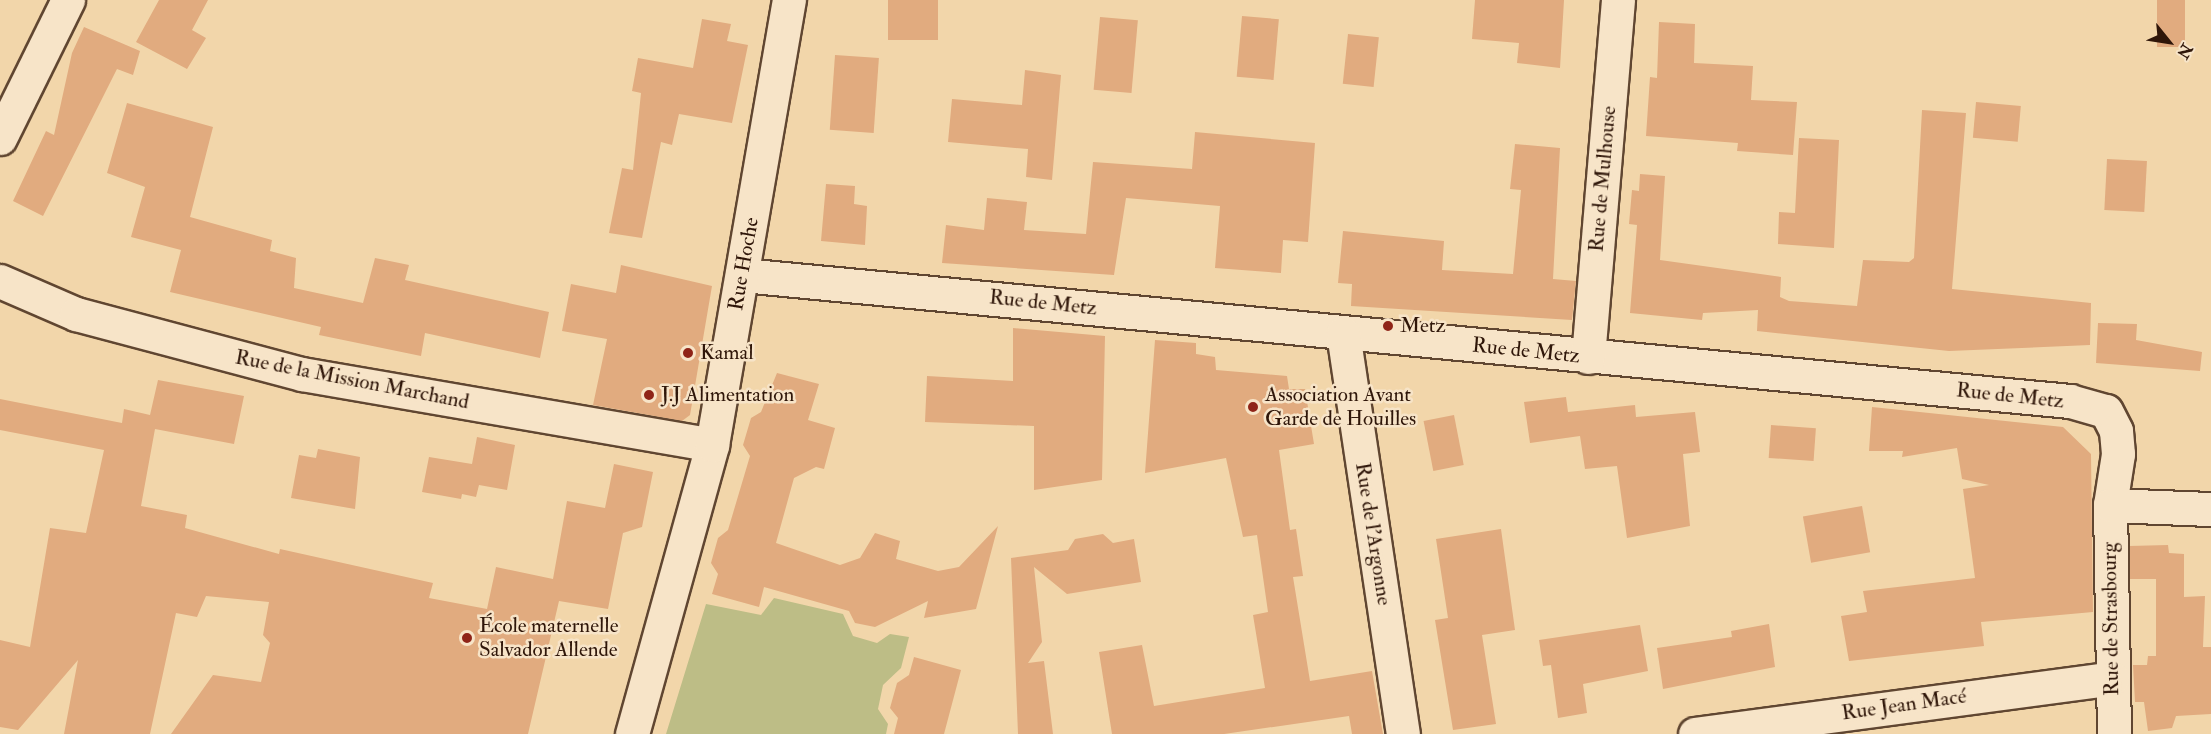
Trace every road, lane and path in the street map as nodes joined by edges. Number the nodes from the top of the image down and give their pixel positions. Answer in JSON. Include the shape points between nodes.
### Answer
{"nodes":[{"id":1,"x":68,"y":0,"type":"edge"},
{"id":2,"x":789,"y":0,"type":"edge"},
{"id":3,"x":1618,"y":0,"type":"edge"},
{"id":4,"x":0,"y":138,"type":"edge"},
{"id":5,"x":742,"y":275,"type":"junction"},
{"id":6,"x":0,"y":282,"type":"edge"},
{"id":7,"x":1343,"y":333,"type":"junction"},
{"id":8,"x":1588,"y":357,"type":"junction"},
{"id":9,"x":712,"y":445,"type":"junction"},
{"id":10,"x":2110,"y":505,"type":"junction"},
{"id":11,"x":2211,"y":509,"type":"edge"},
{"id":12,"x":2112,"y":678,"type":"junction"},
{"id":13,"x":632,"y":734,"type":"edge"},
{"id":14,"x":1403,"y":734,"type":"edge"},
{"id":15,"x":1695,"y":734,"type":"edge"},
{"id":16,"x":2114,"y":734,"type":"edge"}],
"edges":[{"from":1,"to":4,"type":"street"},
{"from":2,"to":5,"type":"street","name":"Rue Hoche"},
{"from":3,"to":8,"type":"street","name":"Rue de Mulhouse"},
{"from":5,"to":7,"type":"street","name":"Rue de Metz"},
{"from":5,"to":9,"type":"street","name":"Rue Hoche"},
{"from":6,"to":9,"type":"street","name":"Rue de la Mission Marchand","via":[[76,314],[302,374]]},
{"from":7,"to":8,"type":"street","name":"Rue de Metz"},
{"from":7,"to":14,"type":"street","name":"Rue de l'Argonne"},
{"from":8,"to":10,"type":"street","name":"Rue de Metz","via":[[2070,401],[2106,411],[2116,431],[2118,454]]},
{"from":9,"to":13,"type":"street","name":"Rue Hoche"},
{"from":10,"to":11,"type":"street"},
{"from":10,"to":12,"type":"street","name":"Rue de Strasbourg"},
{"from":12,"to":15,"type":"street","name":"Rue Jean Macé"},
{"from":12,"to":16,"type":"street","name":"Rue de Strasbourg"}]}
